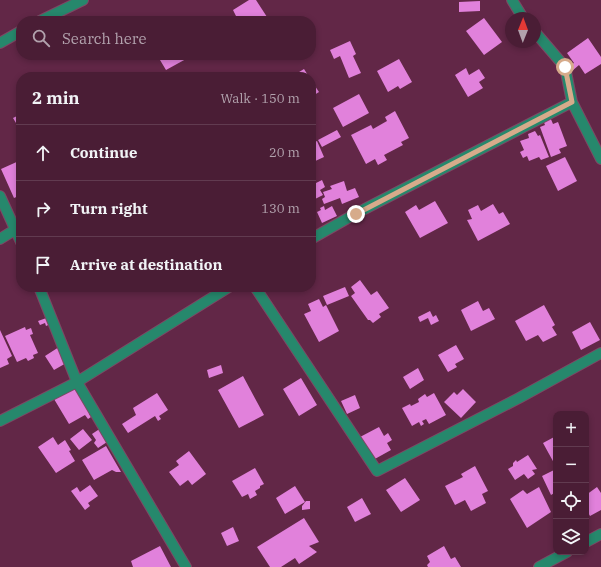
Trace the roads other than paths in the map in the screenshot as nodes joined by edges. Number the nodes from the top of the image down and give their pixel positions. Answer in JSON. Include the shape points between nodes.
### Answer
{"nodes":[{"id":1,"x":83,"y":0,"type":"edge"},
{"id":2,"x":512,"y":0,"type":"edge"},
{"id":3,"x":519,"y":12,"type":"edge"},
{"id":4,"x":50,"y":16,"type":"edge"},
{"id":5,"x":16,"y":33,"type":"edge"},
{"id":6,"x":541,"y":39,"type":"edge"},
{"id":7,"x":0,"y":43,"type":"edge"},
{"id":8,"x":572,"y":102,"type":"junction"},
{"id":9,"x":601,"y":159,"type":"edge"},
{"id":10,"x":0,"y":196,"type":"edge"},
{"id":11,"x":16,"y":224,"type":"edge"},
{"id":12,"x":16,"y":229,"type":"edge"},
{"id":13,"x":316,"y":236,"type":"edge"},
{"id":14,"x":0,"y":239,"type":"edge"},
{"id":15,"x":41,"y":292,"type":"edge"},
{"id":16,"x":221,"y":292,"type":"edge"},
{"id":17,"x":258,"y":292,"type":"edge"},
{"id":18,"x":601,"y":353,"type":"edge"},
{"id":19,"x":77,"y":382,"type":"junction"},
{"id":20,"x":0,"y":421,"type":"edge"},
{"id":21,"x":601,"y":534,"type":"edge"},
{"id":22,"x":589,"y":540,"type":"edge"},
{"id":23,"x":561,"y":555,"type":"edge"},
{"id":24,"x":186,"y":567,"type":"edge"},
{"id":25,"x":539,"y":567,"type":"edge"}],
"edges":[{"from":1,"to":4,"type":"street"},
{"from":2,"to":3,"type":"street"},
{"from":5,"to":7,"type":"street"},
{"from":6,"to":8,"type":"street","via":[[565,67]]},
{"from":8,"to":9,"type":"street"},
{"from":8,"to":13,"type":"street"},
{"from":10,"to":11,"type":"street"},
{"from":12,"to":14,"type":"street"},
{"from":15,"to":19,"type":"street"},
{"from":16,"to":19,"type":"street"},
{"from":17,"to":18,"type":"street","via":[[377,471]]},
{"from":19,"to":20,"type":"street"},
{"from":19,"to":24,"type":"street"},
{"from":21,"to":22,"type":"street"},
{"from":23,"to":25,"type":"street"}]}
